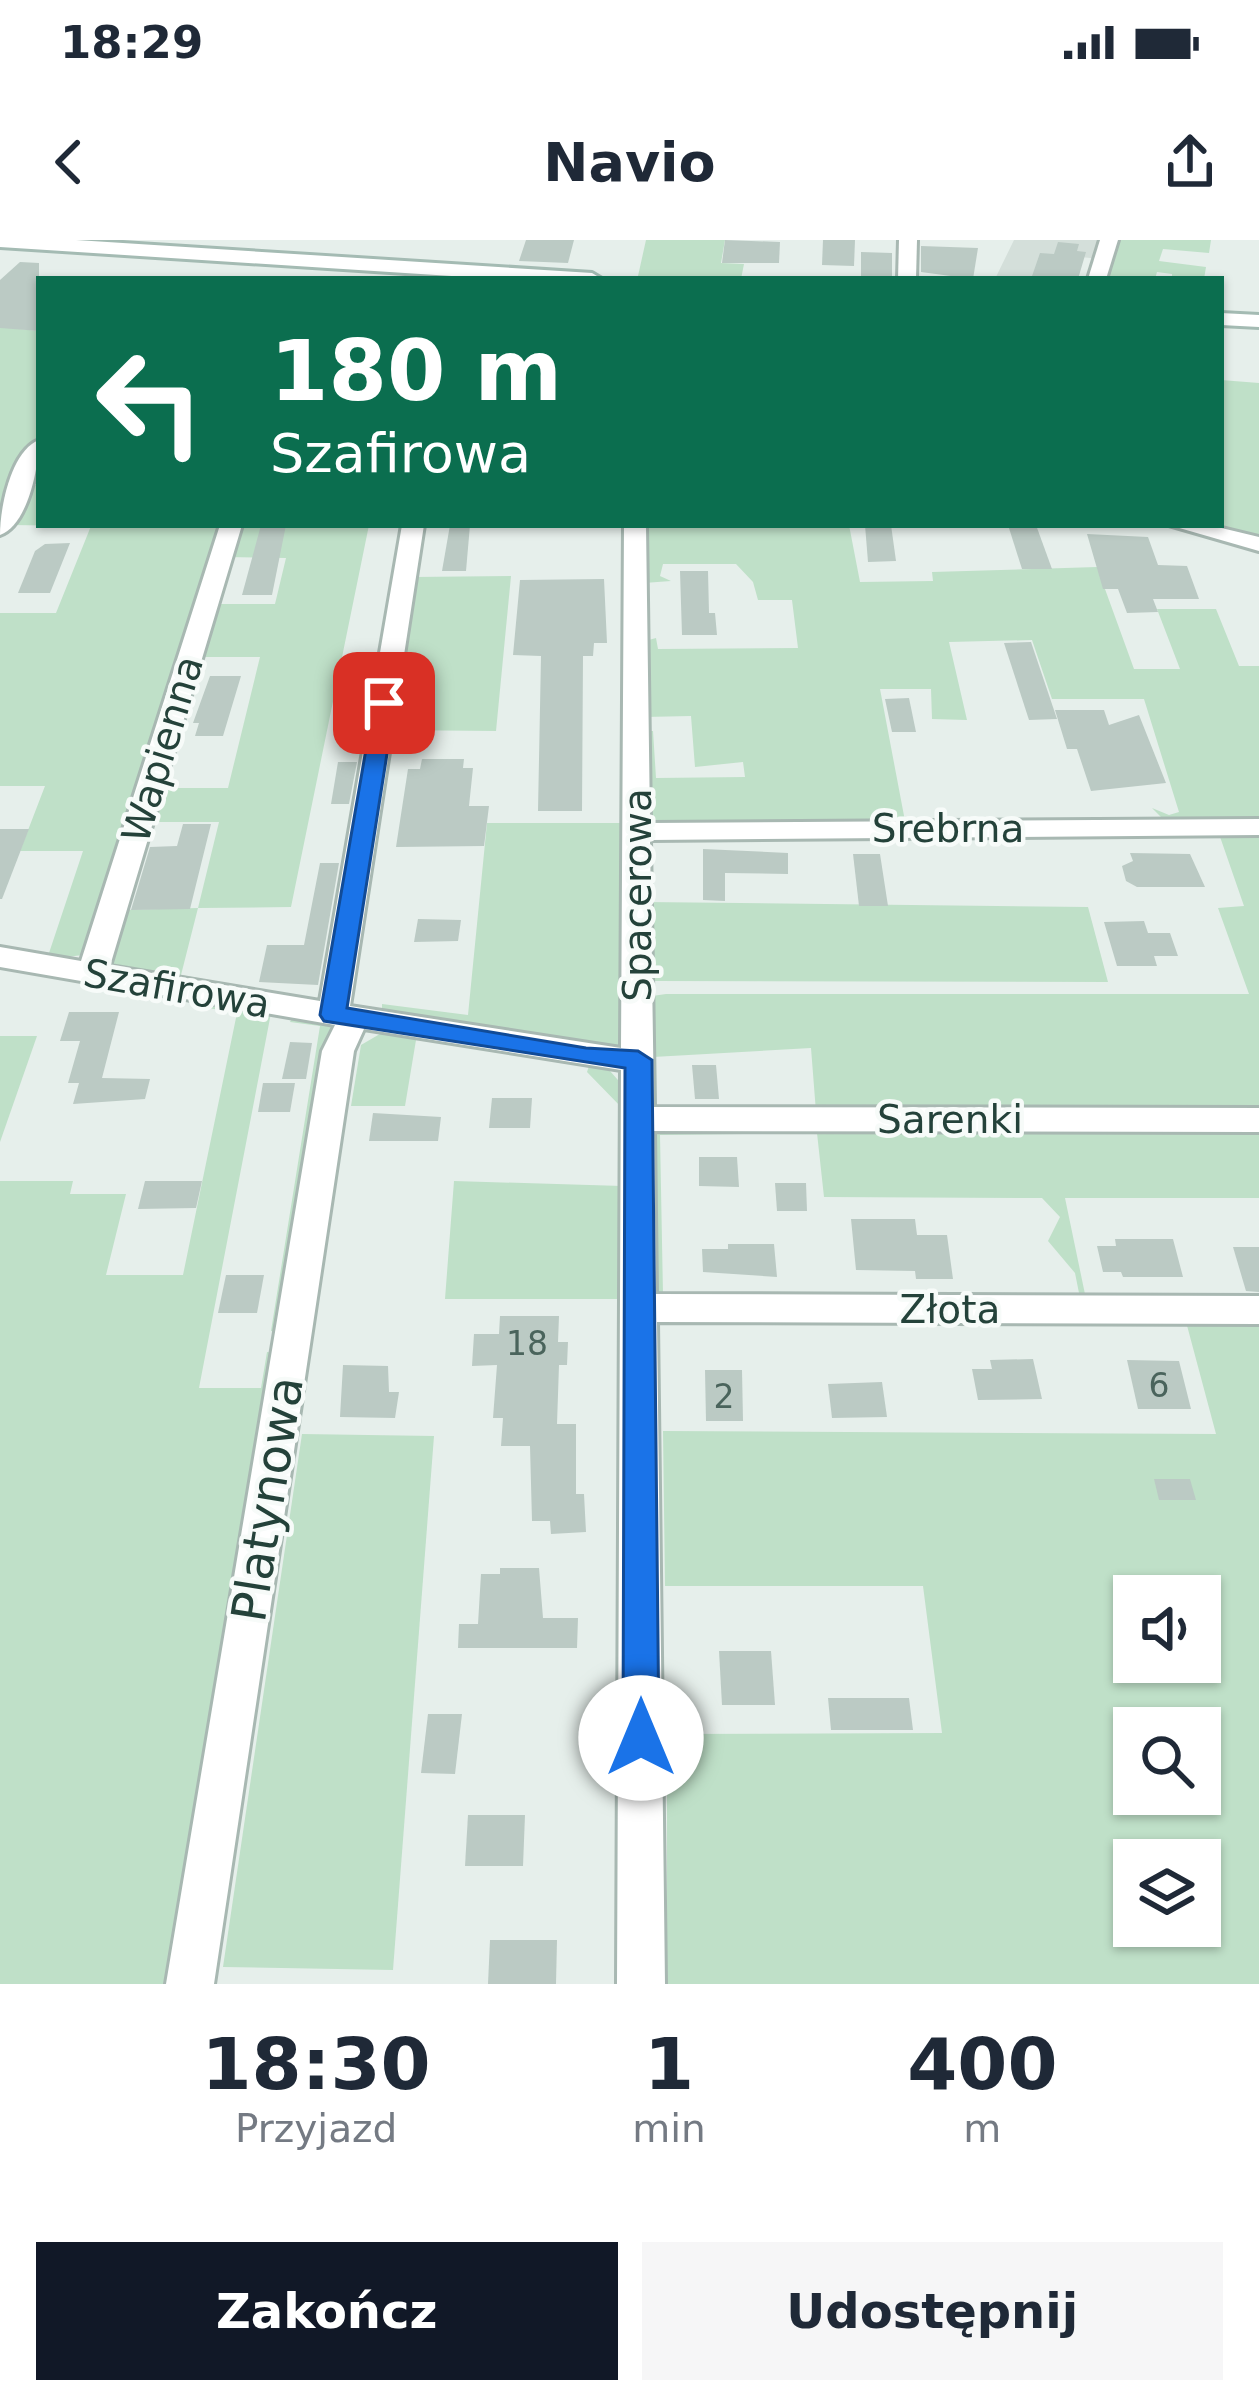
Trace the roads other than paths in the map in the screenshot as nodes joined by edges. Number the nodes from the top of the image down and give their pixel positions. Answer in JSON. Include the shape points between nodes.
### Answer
{"nodes":[{"id":1,"x":908,"y":240,"type":"edge"},
{"id":2,"x":1109,"y":240,"type":"edge"},
{"id":3,"x":0,"y":241,"type":"edge"},
{"id":4,"x":245,"y":248,"type":"edge"},
{"id":5,"x":558,"y":276,"type":"edge"},
{"id":6,"x":907,"y":276,"type":"edge"},
{"id":7,"x":1098,"y":276,"type":"edge"},
{"id":8,"x":1224,"y":319,"type":"edge"},
{"id":9,"x":1259,"y":321,"type":"edge"},
{"id":10,"x":36,"y":452,"type":"edge"},
{"id":11,"x":230,"y":528,"type":"edge"},
{"id":12,"x":413,"y":528,"type":"edge"},
{"id":13,"x":635,"y":528,"type":"edge"},
{"id":14,"x":1192,"y":528,"type":"edge"},
{"id":15,"x":0,"y":529,"type":"edge"},
{"id":16,"x":1259,"y":544,"type":"edge"},
{"id":17,"x":1259,"y":826,"type":"edge"},
{"id":18,"x":637,"y":832,"type":"junction"},
{"id":19,"x":0,"y":957,"type":"edge"},
{"id":20,"x":93,"y":974,"type":"junction"},
{"id":21,"x":344,"y":1016,"type":"junction"},
{"id":22,"x":638,"y":1060,"type":"junction"},
{"id":23,"x":640,"y":1119,"type":"junction"},
{"id":24,"x":1259,"y":1120,"type":"edge"},
{"id":25,"x":641,"y":1308,"type":"junction"},
{"id":26,"x":1259,"y":1310,"type":"edge"},
{"id":27,"x":190,"y":1984,"type":"edge"},
{"id":28,"x":641,"y":1984,"type":"edge"}],
"edges":[{"from":1,"to":6,"type":"street"},
{"from":2,"to":7,"type":"street"},
{"from":3,"to":4,"type":"main road"},
{"from":4,"to":5,"type":"main road"},
{"from":8,"to":9,"type":"main road"},
{"from":10,"to":15,"type":"street"},
{"from":11,"to":20,"type":"street","name":"Wapienna"},
{"from":12,"to":21,"type":"street","name":"Platynowa"},
{"from":13,"to":18,"type":"street","name":"Spacerowa"},
{"from":14,"to":16,"type":"street"},
{"from":17,"to":18,"type":"street","name":"Srebrna"},
{"from":18,"to":22,"type":"street","name":"Spacerowa"},
{"from":19,"to":20,"type":"street","name":"Szafirowa"},
{"from":20,"to":21,"type":"street","name":"Szafirowa"},
{"from":21,"to":22,"type":"street","name":"Szafirowa"},
{"from":21,"to":27,"type":"street","name":"Platynowa"},
{"from":22,"to":23,"type":"street","name":"Spacerowa"},
{"from":23,"to":24,"type":"street","name":"Sarenki"},
{"from":23,"to":25,"type":"street","name":"Spacerowa"},
{"from":25,"to":26,"type":"street","name":"Złota"},
{"from":25,"to":28,"type":"street","name":"Spacerowa"}]}
